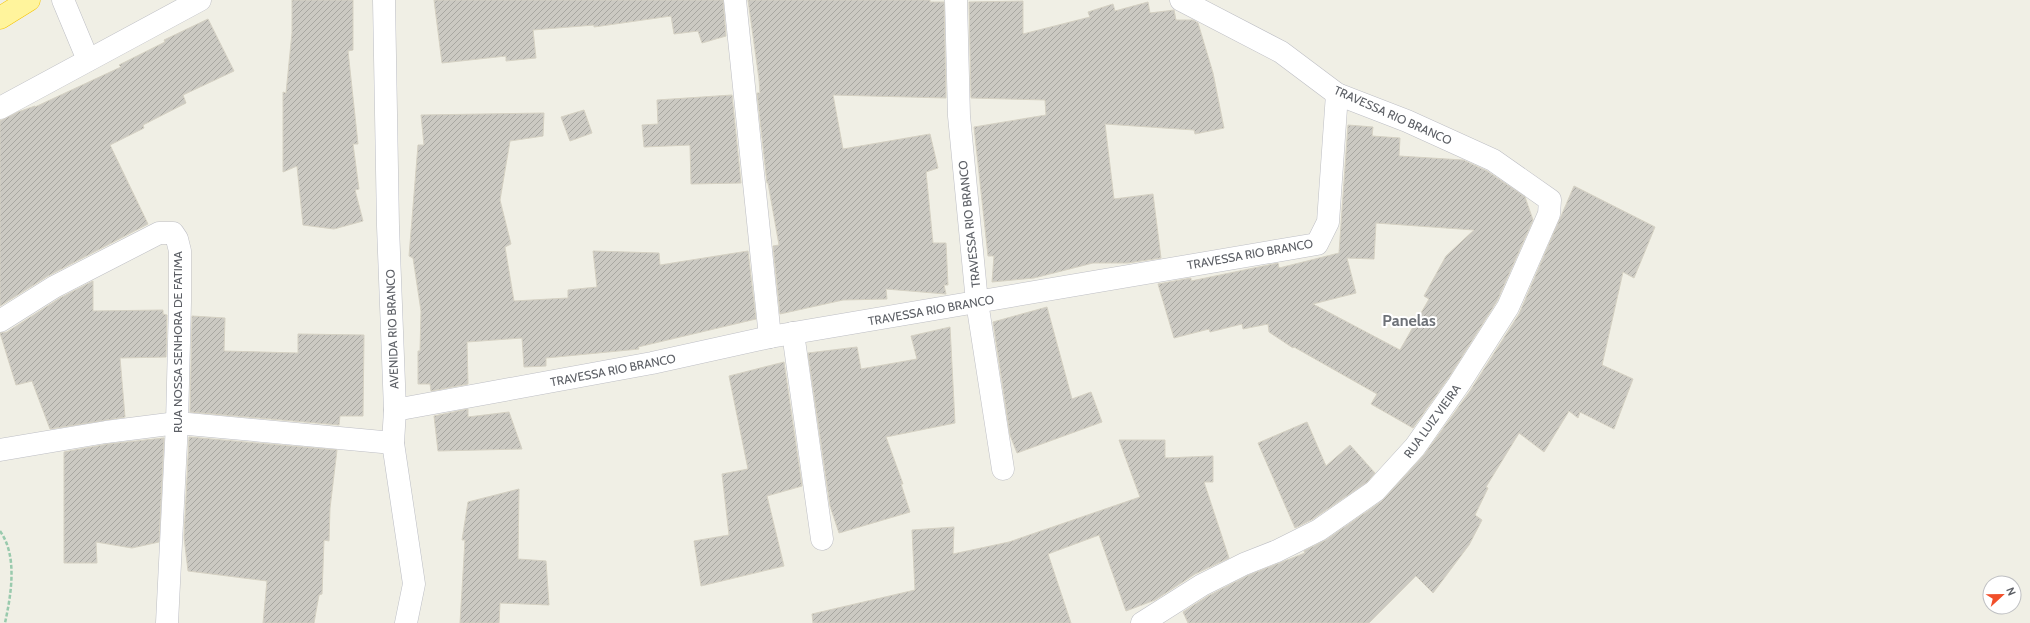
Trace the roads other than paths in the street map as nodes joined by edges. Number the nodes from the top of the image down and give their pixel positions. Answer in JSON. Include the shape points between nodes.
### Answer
{"nodes":[{"id":1,"x":29,"y":0,"type":"edge"},
{"id":2,"x":63,"y":0,"type":"edge"},
{"id":3,"x":200,"y":0,"type":"edge"},
{"id":4,"x":384,"y":0,"type":"edge"},
{"id":5,"x":391,"y":0,"type":"edge"},
{"id":6,"x":735,"y":0,"type":"edge"},
{"id":7,"x":956,"y":0,"type":"edge"},
{"id":8,"x":1181,"y":0,"type":"edge"},
{"id":9,"x":0,"y":18,"type":"edge"},
{"id":10,"x":384,"y":34,"type":"junction"},
{"id":11,"x":88,"y":60,"type":"junction"},
{"id":12,"x":1337,"y":94,"type":"junction"},
{"id":13,"x":0,"y":108,"type":"edge"},
{"id":14,"x":1549,"y":214,"type":"joint"},
{"id":15,"x":977,"y":302,"type":"junction"},
{"id":16,"x":0,"y":321,"type":"edge"},
{"id":17,"x":793,"y":333,"type":"junction"},
{"id":18,"x":770,"y":337,"type":"junction"},
{"id":19,"x":396,"y":410,"type":"junction"},
{"id":20,"x":177,"y":423,"type":"junction"},
{"id":21,"x":393,"y":444,"type":"junction"},
{"id":22,"x":0,"y":450,"type":"edge"},
{"id":23,"x":1002,"y":469,"type":"dead end"},
{"id":24,"x":822,"y":539,"type":"dead end"},
{"id":25,"x":167,"y":623,"type":"edge"},
{"id":26,"x":406,"y":623,"type":"edge"},
{"id":27,"x":1142,"y":623,"type":"edge"}],
"edges":[{"from":1,"to":9,"type":"highway"},
{"from":2,"to":11,"type":"street"},
{"from":3,"to":11,"type":"street"},
{"from":4,"to":10,"type":"street"},
{"from":5,"to":10,"type":"street"},
{"from":6,"to":18,"type":"street"},
{"from":7,"to":15,"type":"street","name":"TRAVESSA RIO BRANCO","via":[[959,116]]},
{"from":8,"to":12,"type":"street","name":"TRAVESSA RIO BRANCO","via":[[1281,52]]},
{"from":10,"to":19,"type":"street","name":"AVENIDA RIO BRANCO","via":[[388,226]]},
{"from":11,"to":13,"type":"street"},
{"from":12,"to":14,"type":"street","name":"TRAVESSA RIO BRANCO","via":[[1407,121],[1493,160],[1550,200]]},
{"from":12,"to":15,"type":"street","name":"TRAVESSA RIO BRANCO","via":[[1328,222],[1317,244]]},
{"from":14,"to":27,"type":"street","name":"RUA LUIZ VIEIRA","via":[[1508,307],[1415,447],[1375,492],[1319,530],[1202,585]]},
{"from":15,"to":17,"type":"street","name":"TRAVESSA RIO BRANCO"},
{"from":15,"to":23,"type":"street","name":"TRAVESSA RIO BRANCO"},
{"from":16,"to":20,"type":"street","name":"RUA NOSSA SENHORA DE FATIMA","via":[[54,287],[159,233],[172,233],[177,239],[180,251]]},
{"from":17,"to":18,"type":"street","name":"TRAVESSA RIO BRANCO"},
{"from":17,"to":24,"type":"street"},
{"from":18,"to":19,"type":"street","name":"TRAVESSA RIO BRANCO","via":[[652,363]]},
{"from":19,"to":21,"type":"street","name":"AVENIDA RIO BRANCO"},
{"from":20,"to":21,"type":"street"},
{"from":20,"to":22,"type":"street"},
{"from":20,"to":25,"type":"street","name":"RUA NOSSA SENHORA DE FATIMA"},
{"from":21,"to":26,"type":"street","name":"AVENIDA RIO BRANCO","via":[[414,584]]}]}
